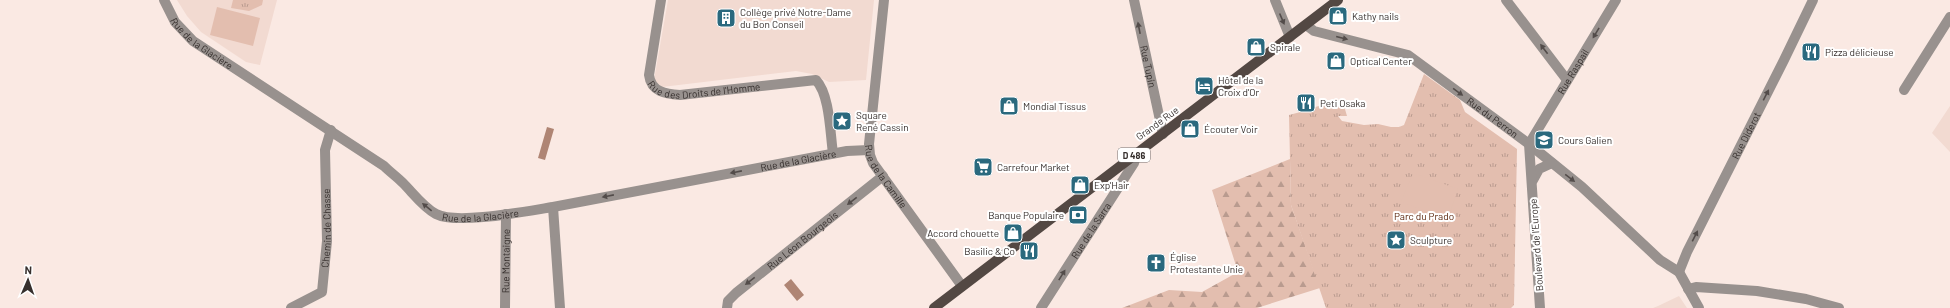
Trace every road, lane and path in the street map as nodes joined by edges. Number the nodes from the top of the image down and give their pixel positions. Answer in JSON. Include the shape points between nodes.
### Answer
{"nodes":[{"id":1,"x":164,"y":0,"type":"edge"},
{"id":2,"x":661,"y":0,"type":"edge"},
{"id":3,"x":884,"y":0,"type":"edge"},
{"id":4,"x":1134,"y":0,"type":"edge"},
{"id":5,"x":1275,"y":0,"type":"edge"},
{"id":6,"x":1338,"y":0,"type":"edge"},
{"id":7,"x":1506,"y":0,"type":"edge"},
{"id":8,"x":1616,"y":0,"type":"edge"},
{"id":9,"x":1813,"y":0,"type":"edge"},
{"id":10,"x":1950,"y":17,"type":"edge"},
{"id":11,"x":1306,"y":25,"type":"junction"},
{"id":12,"x":1290,"y":38,"type":"junction"},
{"id":13,"x":1567,"y":80,"type":"junction"},
{"id":14,"x":1904,"y":90,"type":"dead end"},
{"id":15,"x":331,"y":130,"type":"junction"},
{"id":16,"x":1163,"y":134,"type":"junction"},
{"id":17,"x":1529,"y":144,"type":"junction"},
{"id":18,"x":869,"y":150,"type":"junction"},
{"id":19,"x":1137,"y":153,"type":"junction"},
{"id":20,"x":831,"y":154,"type":"junction"},
{"id":21,"x":1552,"y":163,"type":"junction"},
{"id":22,"x":883,"y":176,"type":"junction"},
{"id":23,"x":1532,"y":182,"type":"junction"},
{"id":24,"x":553,"y":208,"type":"junction"},
{"id":25,"x":506,"y":214,"type":"junction"},
{"id":26,"x":1679,"y":272,"type":"junction"},
{"id":27,"x":962,"y":286,"type":"junction"},
{"id":28,"x":1688,"y":289,"type":"junction"},
{"id":29,"x":291,"y":308,"type":"edge"},
{"id":30,"x":505,"y":308,"type":"edge"},
{"id":31,"x":560,"y":308,"type":"edge"},
{"id":32,"x":727,"y":308,"type":"edge"},
{"id":33,"x":934,"y":308,"type":"edge"},
{"id":34,"x":1041,"y":308,"type":"edge"},
{"id":35,"x":1540,"y":308,"type":"edge"},
{"id":36,"x":1699,"y":308,"type":"edge"},
{"id":37,"x":1839,"y":308,"type":"edge"}],
"edges":[{"from":1,"to":15,"type":"street","name":"Rue de la Glacière","via":[[178,26],[193,41]]},
{"from":2,"to":20,"type":"street","name":"Rue des Droits de l'Homme","via":[[649,75],[654,88],[662,93],[680,95],[816,80],[822,86],[825,96]]},
{"from":3,"to":18,"type":"street","name":"Rue de la Camille"},
{"from":16,"to":4,"type":"street","name":"Rue Tupin","one_way":true},
{"from":5,"to":12,"type":"street","one_way":true},
{"from":6,"to":11,"type":"main road","name":"Grande Rue","number":"D 486"},
{"from":13,"to":7,"type":"street","one_way":true},
{"from":8,"to":13,"type":"street","name":"Rue Raspail","one_way":true},
{"from":26,"to":9,"type":"street","name":"Rue Diderot","one_way":true},
{"from":10,"to":14,"type":"street"},
{"from":11,"to":12,"type":"main road","name":"Grande Rue","number":"D 486"},
{"from":11,"to":17,"type":"street","name":"Rue du Perron","one_way":true,"via":[[1314,31],[1408,55]]},
{"from":12,"to":16,"type":"main road","name":"Grande Rue","number":"D 486"},
{"from":13,"to":17,"type":"street","name":"Rue Raspail"},
{"from":25,"to":15,"type":"street","name":"Rue de la Glacière","one_way":true,"via":[[453,219],[437,214],[412,195],[384,166]]},
{"from":15,"to":29,"type":"street","name":"Chemin de Chasse","via":[[325,150],[327,242],[322,292]]},
{"from":16,"to":19,"type":"main road","name":"Grande Rue","number":"D 486"},
{"from":17,"to":21,"type":"street","name":"Rue du Perron"},
{"from":17,"to":23,"type":"street","name":"Boulevard de l'Europe"},
{"from":18,"to":20,"type":"street","name":"Rue de la Glacière","via":[[854,149]]},
{"from":18,"to":22,"type":"street","name":"Rue de la Camille","via":[[873,163]]},
{"from":19,"to":27,"type":"main road","name":"Grande Rue","number":"D 486"},
{"from":34,"to":19,"type":"street","name":"Rue de la Sarra","one_way":true,"via":[[1134,164]]},
{"from":20,"to":24,"type":"street","name":"Rue de la Glacière","one_way":true},
{"from":21,"to":23,"type":"street","via":[[1539,169]]},
{"from":21,"to":26,"type":"street","name":"Rue du Perron","one_way":true,"via":[[1582,186],[1660,260]]},
{"from":22,"to":27,"type":"street","name":"Rue de la Camille"},
{"from":22,"to":32,"type":"street","name":"Rue Léon Bourgeois","one_way":true,"via":[[736,293],[728,301]]},
{"from":23,"to":35,"type":"street","name":"Boulevard de l'Europe"},
{"from":24,"to":25,"type":"street","name":"Rue de la Glacière"},
{"from":24,"to":31,"type":"street"},
{"from":25,"to":30,"type":"street","name":"Rue Montaigne"},
{"from":26,"to":28,"type":"street","name":"Rue du Perron"},
{"from":27,"to":33,"type":"main road","name":"Grande Rue","number":"D 486"},
{"from":28,"to":36,"type":"street","name":"Rue du Perron"},
{"from":28,"to":37,"type":"street","via":[[1696,287],[1757,291],[1806,299]]}]}
